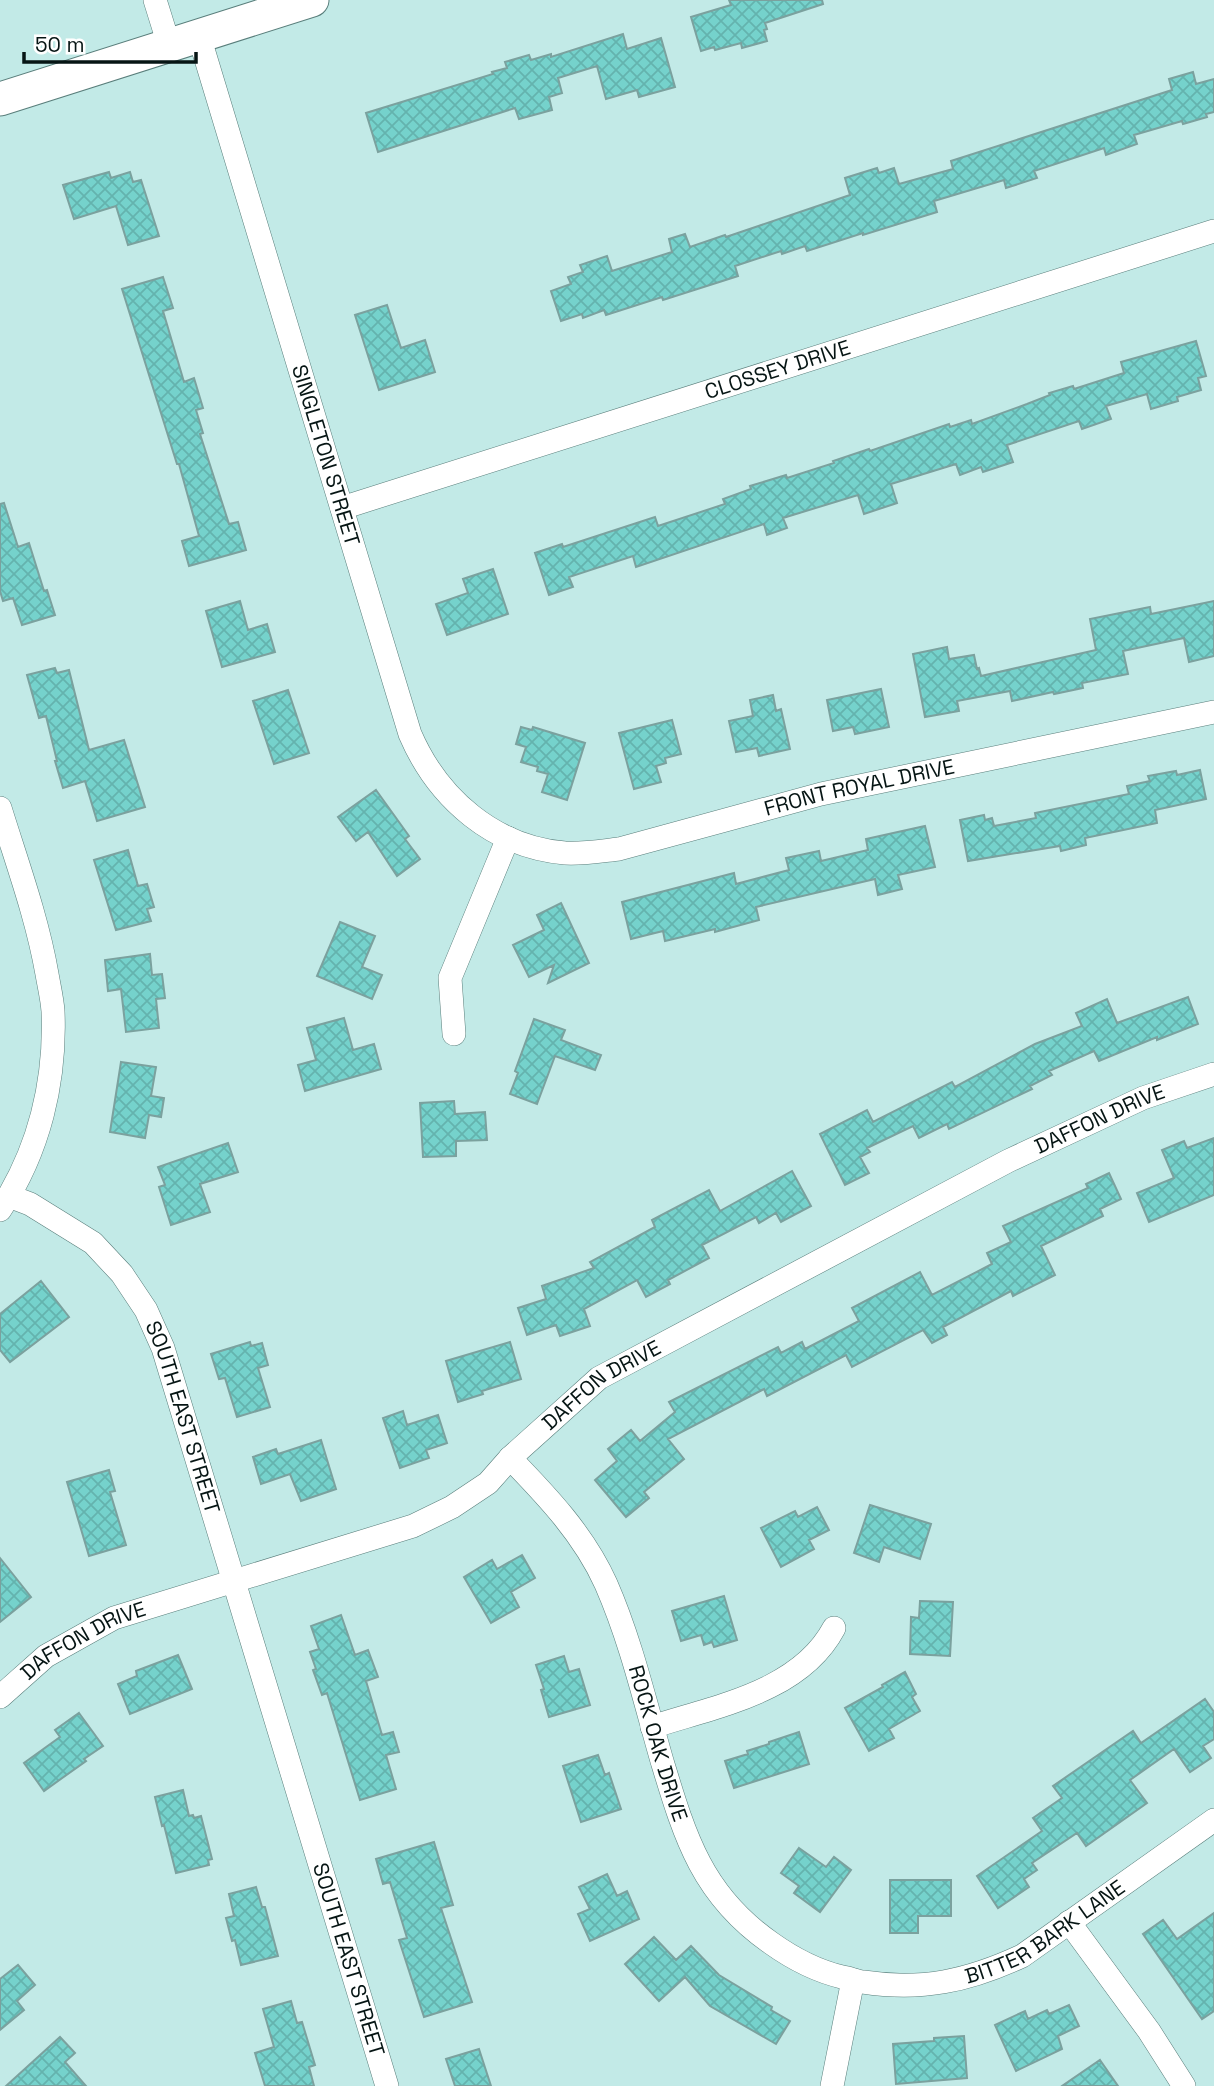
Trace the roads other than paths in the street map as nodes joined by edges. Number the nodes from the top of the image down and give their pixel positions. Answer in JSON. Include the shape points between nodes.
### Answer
{"nodes":[{"id":1,"x":155,"y":0,"type":"edge"},
{"id":2,"x":312,"y":0,"type":"edge"},
{"id":3,"x":184,"y":41,"type":"junction"},
{"id":4,"x":0,"y":99,"type":"edge"},
{"id":5,"x":1214,"y":231,"type":"edge"},
{"id":6,"x":342,"y":508,"type":"junction"},
{"id":7,"x":1214,"y":712,"type":"edge"},
{"id":8,"x":0,"y":808,"type":"edge"},
{"id":9,"x":508,"y":838,"type":"junction"},
{"id":10,"x":454,"y":1034,"type":"dead end"},
{"id":11,"x":1214,"y":1073,"type":"edge"},
{"id":12,"x":5,"y":1203,"type":"edge"},
{"id":13,"x":510,"y":1458,"type":"junction"},
{"id":14,"x":234,"y":1581,"type":"junction"},
{"id":15,"x":834,"y":1628,"type":"dead end"},
{"id":16,"x":0,"y":1697,"type":"edge"},
{"id":17,"x":652,"y":1727,"type":"junction"},
{"id":18,"x":1214,"y":1820,"type":"edge"},
{"id":19,"x":1069,"y":1922,"type":"junction"},
{"id":20,"x":853,"y":1980,"type":"junction"},
{"id":21,"x":387,"y":2086,"type":"edge"},
{"id":22,"x":832,"y":2086,"type":"edge"},
{"id":23,"x":1184,"y":2086,"type":"edge"}],
"edges":[{"from":1,"to":3,"type":"street","name":"SINGLETON STREET"},
{"from":2,"to":3,"type":"main road"},
{"from":3,"to":4,"type":"main road"},
{"from":3,"to":6,"type":"street","name":"SINGLETON STREET"},
{"from":5,"to":6,"type":"street","name":"CLOSSEY DRIVE"},
{"from":6,"to":9,"type":"street","name":"SINGLETON STREET","via":[[419,755],[453,801]]},
{"from":7,"to":9,"type":"street","name":"FRONT ROYAL DRIVE","via":[[821,794],[619,849],[563,853]]},
{"from":8,"to":12,"type":"street","name":"SOUTH EAST STREET","via":[[42,946],[53,1009],[51,1074],[40,1128]]},
{"from":9,"to":10,"type":"street","via":[[450,978]]},
{"from":11,"to":13,"type":"street","name":"DAFFON DRIVE","via":[[1143,1098],[1008,1161],[599,1378]]},
{"from":12,"to":14,"type":"street","name":"SOUTH EAST STREET","via":[[30,1204],[93,1243],[122,1274],[146,1310],[163,1348]]},
{"from":13,"to":14,"type":"street","name":"DAFFON DRIVE","via":[[488,1483],[413,1526]]},
{"from":13,"to":17,"type":"street","name":"ROCK OAK DRIVE","via":[[558,1508],[604,1581],[625,1632]]},
{"from":14,"to":16,"type":"street","name":"DAFFON DRIVE","via":[[114,1618],[46,1656]]},
{"from":14,"to":21,"type":"street","name":"SOUTH EAST STREET"},
{"from":15,"to":17,"type":"street","via":[[825,1645],[801,1668],[768,1689]]},
{"from":17,"to":20,"type":"street","name":"ROCK OAK DRIVE","via":[[687,1839],[719,1896],[750,1928],[783,1952]]},
{"from":18,"to":19,"type":"street","name":"BITTER BARK LANE"},
{"from":19,"to":20,"type":"street","name":"BITTER BARK LANE","via":[[993,1970],[951,1982],[918,1986]]},
{"from":19,"to":23,"type":"street"},
{"from":20,"to":22,"type":"street"}]}
